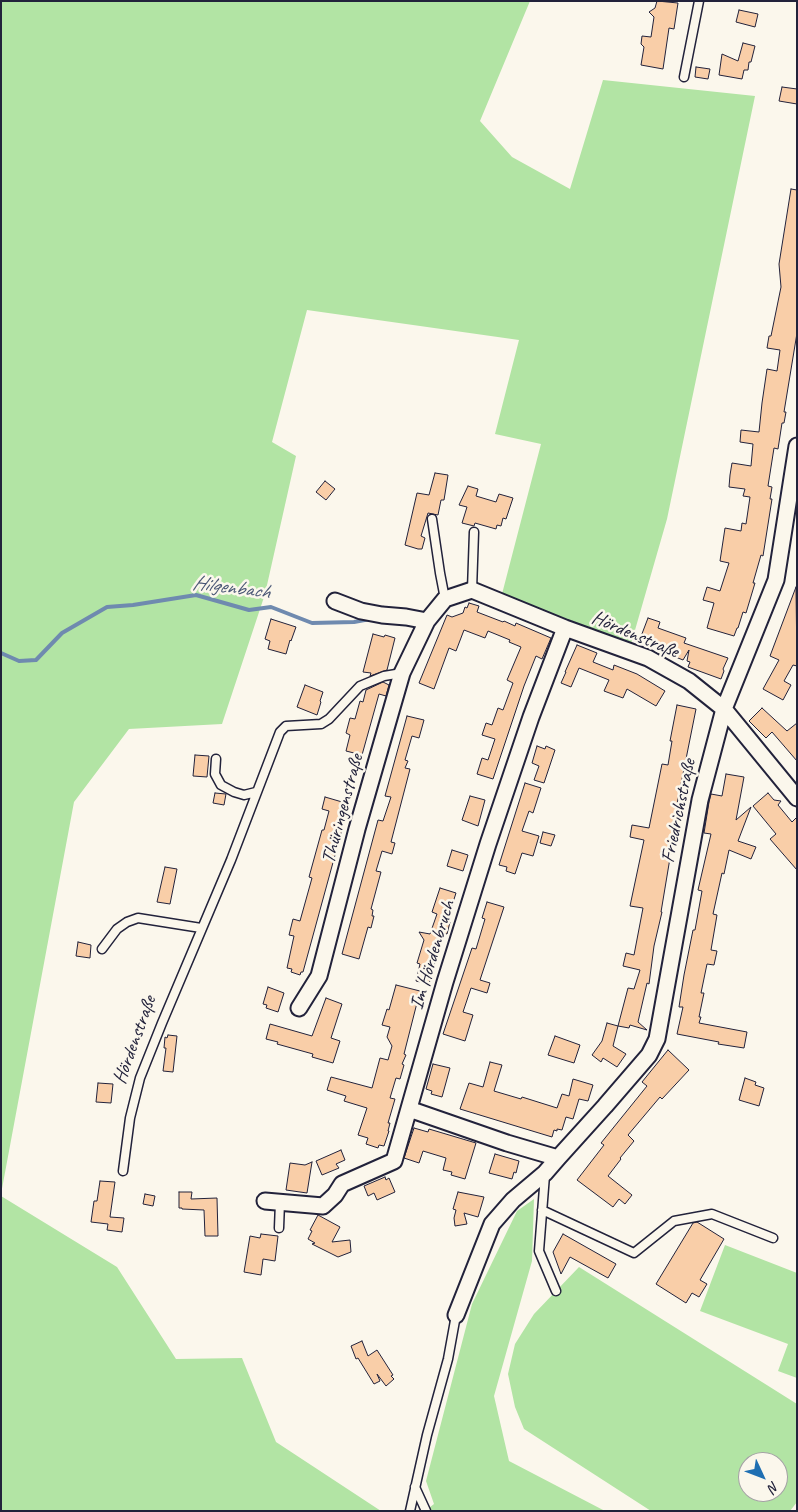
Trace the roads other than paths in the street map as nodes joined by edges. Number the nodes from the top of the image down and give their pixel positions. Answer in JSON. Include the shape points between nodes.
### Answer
{"nodes":[{"id":1,"x":699,"y":1,"type":"edge"},
{"id":2,"x":684,"y":77,"type":"dead end"},
{"id":3,"x":797,"y":446,"type":"edge"},
{"id":4,"x":432,"y":519,"type":"dead end"},
{"id":5,"x":474,"y":532,"type":"dead end"},
{"id":6,"x":472,"y":590,"type":"junction"},
{"id":7,"x":446,"y":599,"type":"junction"},
{"id":8,"x":335,"y":601,"type":"dead end"},
{"id":9,"x":426,"y":620,"type":"junction"},
{"id":10,"x":565,"y":628,"type":"junction"},
{"id":11,"x":402,"y":673,"type":"junction"},
{"id":12,"x":724,"y":709,"type":"junction"},
{"id":13,"x":216,"y":759,"type":"dead end"},
{"id":14,"x":256,"y":792,"type":"junction"},
{"id":15,"x":797,"y":798,"type":"edge"},
{"id":16,"x":201,"y":928,"type":"junction"},
{"id":17,"x":102,"y":949,"type":"dead end"},
{"id":18,"x":300,"y":1008,"type":"dead end"},
{"id":19,"x":409,"y":1109,"type":"junction"},
{"id":20,"x":558,"y":1158,"type":"junction"},
{"id":21,"x":123,"y":1171,"type":"dead end"},
{"id":22,"x":545,"y":1173,"type":"junction"},
{"id":23,"x":272,"y":1201,"type":"joint"},
{"id":24,"x":542,"y":1210,"type":"junction"},
{"id":25,"x":279,"y":1228,"type":"dead end"},
{"id":26,"x":773,"y":1238,"type":"dead end"},
{"id":27,"x":556,"y":1291,"type":"dead end"},
{"id":28,"x":456,"y":1315,"type":"joint"},
{"id":29,"x":415,"y":1487,"type":"junction"},
{"id":30,"x":410,"y":1511,"type":"edge"},
{"id":31,"x":426,"y":1511,"type":"edge"}],
"edges":[{"from":1,"to":2,"type":"lane"},
{"from":3,"to":12,"type":"street","name":"Friedrichstraße","via":[[776,580]]},
{"from":4,"to":7,"type":"lane"},
{"from":5,"to":6,"type":"lane"},
{"from":6,"to":7,"type":"street"},
{"from":6,"to":10,"type":"street","name":"Hördenstraße"},
{"from":7,"to":9,"type":"street"},
{"from":8,"to":9,"type":"street","via":[[382,615]]},
{"from":9,"to":11,"type":"street","name":"Thüringenstraße"},
{"from":10,"to":12,"type":"street","name":"Hördenstraße","via":[[648,658],[689,681]]},
{"from":10,"to":19,"type":"street","name":"Im Hördenbruch","via":[[488,844]]},
{"from":11,"to":14,"type":"lane","name":"Hördenstraße","via":[[360,686],[321,724],[286,726],[280,732]]},
{"from":11,"to":18,"type":"street","name":"Thüringenstraße","via":[[319,976]]},
{"from":12,"to":15,"type":"street","name":"Hördenstraße"},
{"from":12,"to":20,"type":"street","name":"Friedrichstraße","via":[[700,800],[656,1039],[649,1055]]},
{"from":13,"to":14,"type":"lane","via":[[215,774],[221,785],[244,795]]},
{"from":14,"to":16,"type":"lane","name":"Hördenstraße"},
{"from":16,"to":17,"type":"lane","via":[[138,918],[117,929]]},
{"from":16,"to":21,"type":"lane","name":"Hördenstraße","via":[[140,1078],[130,1118]]},
{"from":19,"to":20,"type":"street"},
{"from":19,"to":23,"type":"street","name":"Im Hördenbruch","via":[[394,1160],[342,1184],[323,1206]]},
{"from":20,"to":22,"type":"street","name":"Friedrichstraße"},
{"from":22,"to":24,"type":"lane"},
{"from":22,"to":28,"type":"street","name":"Friedrichstraße","via":[[513,1200],[492,1224]]},
{"from":23,"to":25,"type":"lane"},
{"from":24,"to":26,"type":"lane","via":[[634,1252],[674,1222],[712,1214]]},
{"from":24,"to":27,"type":"lane","via":[[539,1251]]},
{"from":28,"to":29,"type":"lane"},
{"from":29,"to":30,"type":"lane"},
{"from":29,"to":31,"type":"lane"}]}
